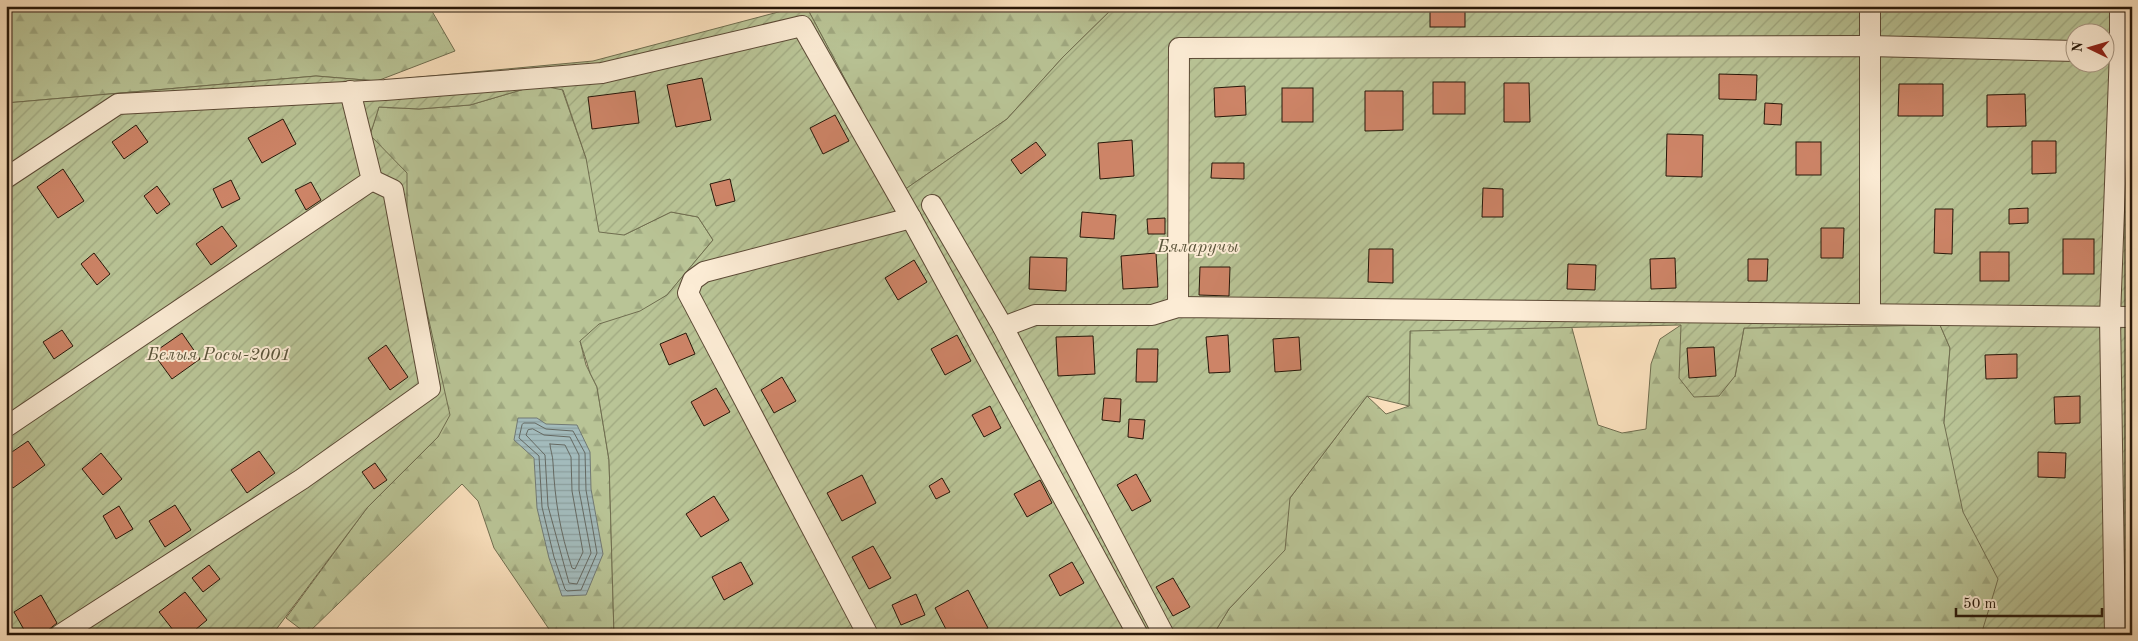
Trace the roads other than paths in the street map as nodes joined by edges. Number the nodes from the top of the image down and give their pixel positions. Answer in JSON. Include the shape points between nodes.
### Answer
{"nodes":[{"id":1,"x":1870,"y":6,"type":"edge"},
{"id":2,"x":2120,"y":6,"type":"edge"},
{"id":3,"x":1869,"y":46,"type":"junction"},
{"id":4,"x":2066,"y":50,"type":"edge"},
{"id":5,"x":2119,"y":51,"type":"edge"},
{"id":6,"x":350,"y":91,"type":"junction"},
{"id":7,"x":6,"y":178,"type":"edge"},
{"id":8,"x":372,"y":180,"type":"junction"},
{"id":9,"x":932,"y":205,"type":"dead end"},
{"id":10,"x":911,"y":218,"type":"junction"},
{"id":11,"x":1178,"y":307,"type":"junction"},
{"id":12,"x":1870,"y":314,"type":"junction"},
{"id":13,"x":2110,"y":317,"type":"junction"},
{"id":14,"x":2132,"y":317,"type":"edge"},
{"id":15,"x":1003,"y":327,"type":"junction"},
{"id":16,"x":6,"y":427,"type":"edge"},
{"id":17,"x":2123,"y":580,"type":"edge"},
{"id":18,"x":60,"y":635,"type":"edge"},
{"id":19,"x":868,"y":635,"type":"edge"},
{"id":20,"x":1138,"y":635,"type":"edge"},
{"id":21,"x":1164,"y":635,"type":"edge"},
{"id":22,"x":2115,"y":635,"type":"edge"}],
"edges":[{"from":1,"to":3,"type":"street"},
{"from":2,"to":5,"type":"street"},
{"from":3,"to":4,"type":"street"},
{"from":3,"to":11,"type":"street","via":[[1179,48]]},
{"from":3,"to":12,"type":"street"},
{"from":5,"to":13,"type":"street"},
{"from":6,"to":7,"type":"street","via":[[118,104]]},
{"from":6,"to":8,"type":"street"},
{"from":6,"to":10,"type":"street","via":[[602,73],[802,26]]},
{"from":8,"to":16,"type":"street"},
{"from":8,"to":18,"type":"street","via":[[394,190],[430,388],[302,478]]},
{"from":9,"to":15,"type":"street"},
{"from":10,"to":19,"type":"street","via":[[704,272],[692,280],[688,293]]},
{"from":10,"to":20,"type":"street"},
{"from":11,"to":12,"type":"street"},
{"from":11,"to":15,"type":"street","via":[[1152,315],[1035,315]]},
{"from":12,"to":13,"type":"street"},
{"from":13,"to":14,"type":"street"},
{"from":13,"to":17,"type":"street"},
{"from":15,"to":21,"type":"street"},
{"from":17,"to":22,"type":"street"}]}
